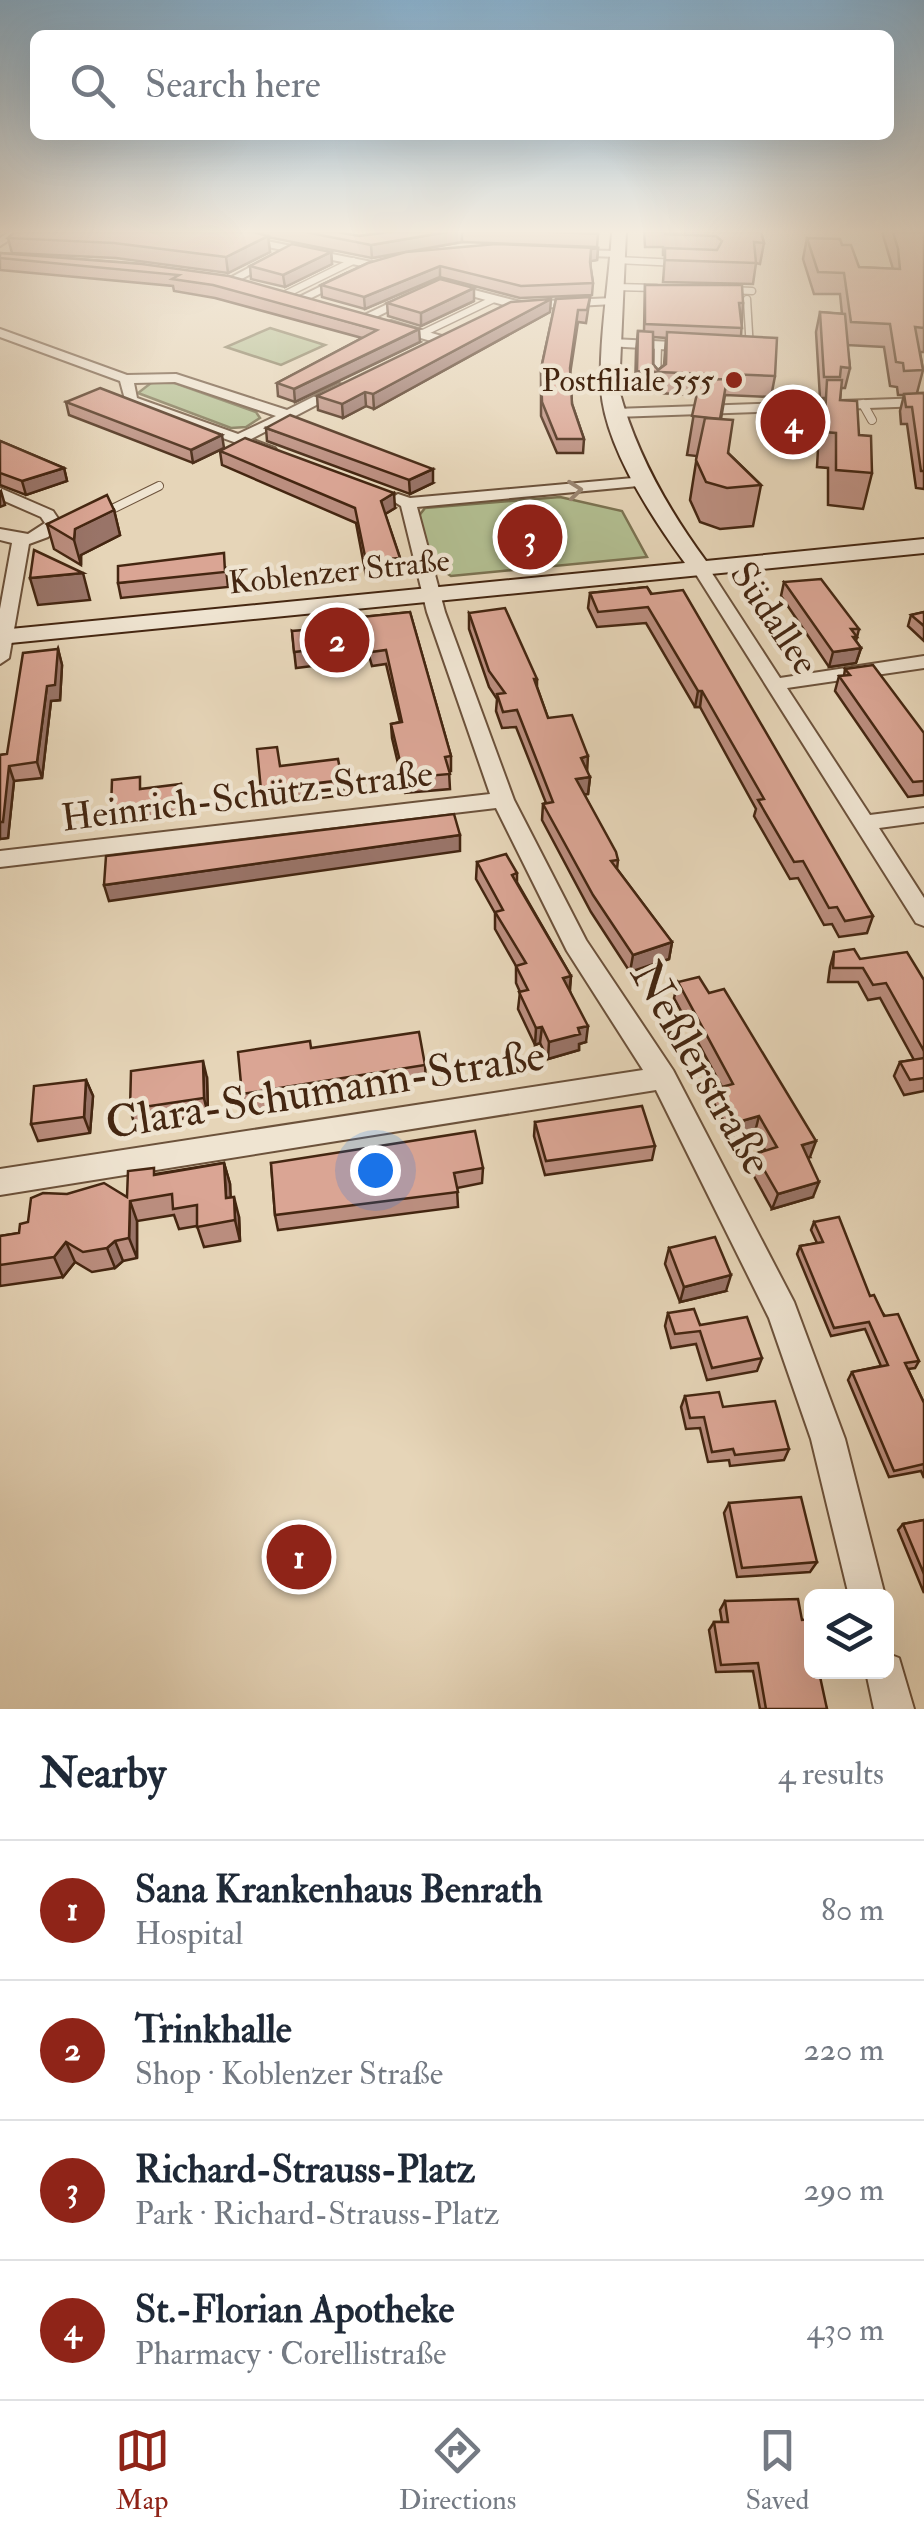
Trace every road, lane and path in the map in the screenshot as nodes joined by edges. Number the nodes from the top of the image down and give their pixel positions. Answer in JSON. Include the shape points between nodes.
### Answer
{"nodes":[{"id":1,"x":351,"y":312,"type":"edge"},
{"id":2,"x":377,"y":312,"type":"edge"},
{"id":3,"x":472,"y":312,"type":"edge"},
{"id":4,"x":503,"y":312,"type":"edge"},
{"id":5,"x":614,"y":312,"type":"edge"},
{"id":6,"x":749,"y":312,"type":"edge"},
{"id":7,"x":366,"y":317,"type":"junction"},
{"id":8,"x":0,"y":333,"type":"edge"},
{"id":9,"x":422,"y":341,"type":"junction"},
{"id":10,"x":612,"y":343,"type":"junction"},
{"id":11,"x":658,"y":345,"type":"junction"},
{"id":12,"x":716,"y":348,"type":"edge"},
{"id":13,"x":733,"y":349,"type":"edge"},
{"id":14,"x":750,"y":350,"type":"junction"},
{"id":15,"x":766,"y":350,"type":"edge"},
{"id":16,"x":126,"y":379,"type":"junction"},
{"id":17,"x":356,"y":382,"type":"edge"},
{"id":18,"x":657,"y":384,"type":"edge"},
{"id":19,"x":924,"y":402,"type":"edge"},
{"id":20,"x":863,"y":404,"type":"junction"},
{"id":21,"x":615,"y":414,"type":"junction"},
{"id":22,"x":288,"y":415,"type":"junction"},
{"id":23,"x":872,"y":420,"type":"dead end"},
{"id":24,"x":240,"y":439,"type":"junction"},
{"id":25,"x":281,"y":455,"type":"edge"},
{"id":26,"x":644,"y":482,"type":"junction"},
{"id":27,"x":158,"y":486,"type":"dead end"},
{"id":28,"x":0,"y":493,"type":"edge"},
{"id":29,"x":384,"y":494,"type":"edge"},
{"id":30,"x":408,"y":503,"type":"junction"},
{"id":31,"x":26,"y":505,"type":"junction"},
{"id":32,"x":98,"y":516,"type":"edge"},
{"id":33,"x":0,"y":519,"type":"edge"},
{"id":34,"x":0,"y":534,"type":"edge"},
{"id":35,"x":21,"y":541,"type":"junction"},
{"id":36,"x":924,"y":546,"type":"edge"},
{"id":37,"x":700,"y":568,"type":"junction"},
{"id":38,"x":430,"y":595,"type":"junction"},
{"id":39,"x":1,"y":644,"type":"edge"},
{"id":40,"x":924,"y":662,"type":"edge"},
{"id":41,"x":778,"y":684,"type":"junction"},
{"id":42,"x":503,"y":800,"type":"junction"},
{"id":43,"x":924,"y":815,"type":"edge"},
{"id":44,"x":864,"y":823,"type":"junction"},
{"id":45,"x":0,"y":859,"type":"edge"},
{"id":46,"x":924,"y":917,"type":"edge"},
{"id":47,"x":663,"y":1078,"type":"junction"},
{"id":48,"x":0,"y":1182,"type":"edge"},
{"id":49,"x":865,"y":1589,"type":"edge"},
{"id":50,"x":887,"y":1679,"type":"edge"},
{"id":51,"x":894,"y":1709,"type":"edge"}],
"edges":[{"from":1,"to":7,"type":"street"},
{"from":2,"to":7,"type":"street"},
{"from":3,"to":9,"type":"lane"},
{"from":4,"to":9,"type":"street","via":[[440,340]]},
{"from":5,"to":10,"type":"street","name":"Südallee"},
{"from":6,"to":14,"type":"lane"},
{"from":7,"to":9,"type":"street"},
{"from":8,"to":16,"type":"street"},
{"from":10,"to":11,"type":"street"},
{"from":10,"to":21,"type":"street","name":"Südallee"},
{"from":11,"to":12,"type":"street"},
{"from":11,"to":18,"type":"lane"},
{"from":13,"to":14,"type":"street"},
{"from":14,"to":15,"type":"street"},
{"from":16,"to":22,"type":"street","via":[[176,378]]},
{"from":16,"to":24,"type":"street","via":[[131,400]]},
{"from":17,"to":22,"type":"street"},
{"from":19,"to":20,"type":"street"},
{"from":20,"to":21,"type":"street"},
{"from":20,"to":23,"type":"lane"},
{"from":21,"to":26,"type":"street","name":"Südallee"},
{"from":22,"to":24,"type":"street"},
{"from":24,"to":25,"type":"street"},
{"from":30,"to":26,"type":"street","one_way":true},
{"from":26,"to":37,"type":"street","name":"Südallee"},
{"from":27,"to":32,"type":"lane"},
{"from":28,"to":31,"type":"street"},
{"from":29,"to":30,"type":"street"},
{"from":30,"to":38,"type":"street","name":"Neßlerstraße"},
{"from":31,"to":33,"type":"street"},
{"from":31,"to":35,"type":"street","via":[[60,525]]},
{"from":34,"to":35,"type":"street"},
{"from":35,"to":39,"type":"street"},
{"from":36,"to":37,"type":"street","name":"Koblenzer Straße"},
{"from":37,"to":38,"type":"street","name":"Koblenzer Straße"},
{"from":37,"to":41,"type":"street","name":"Südallee"},
{"from":38,"to":39,"type":"street","name":"Koblenzer Straße"},
{"from":38,"to":42,"type":"street","name":"Neßlerstraße"},
{"from":40,"to":41,"type":"street"},
{"from":41,"to":44,"type":"street","name":"Südallee"},
{"from":42,"to":45,"type":"street","name":"Heinrich-Schütz-Straße"},
{"from":42,"to":47,"type":"street","name":"Neßlerstraße","via":[[576,945]]},
{"from":43,"to":44,"type":"street"},
{"from":44,"to":46,"type":"street","name":"Südallee"},
{"from":47,"to":48,"type":"street","name":"Clara-Schumann-Straße"},
{"from":47,"to":49,"type":"street","name":"Neßlerstraße","via":[[783,1313],[828,1438]]},
{"from":50,"to":51,"type":"street"}]}
